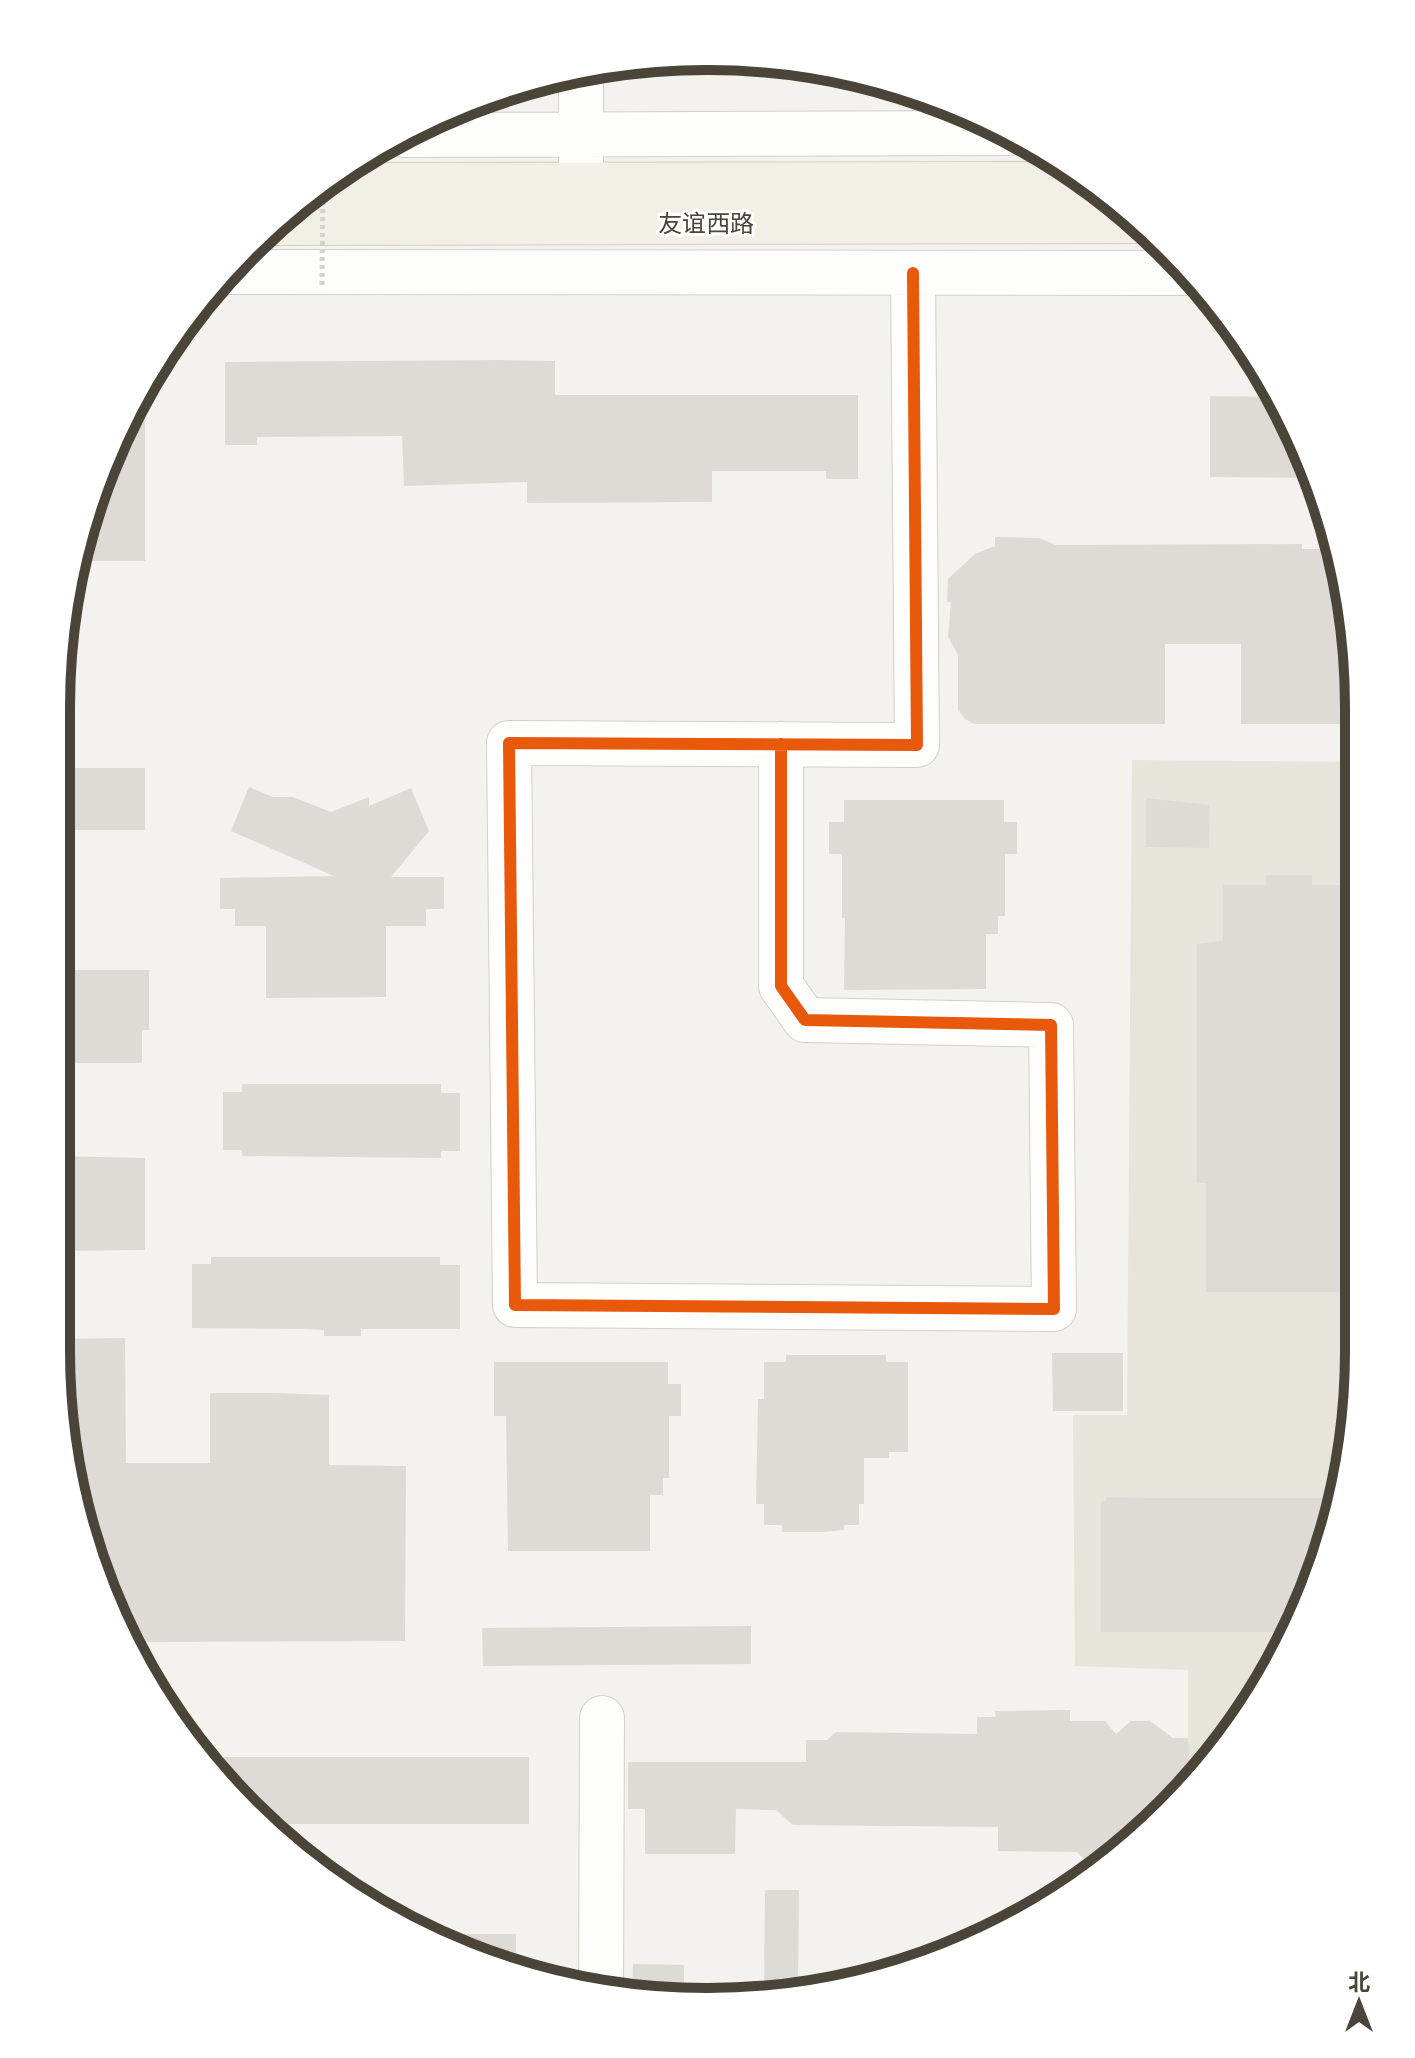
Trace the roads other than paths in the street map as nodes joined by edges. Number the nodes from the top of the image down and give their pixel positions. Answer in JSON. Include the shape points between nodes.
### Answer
{"nodes":[{"id":1,"x":581,"y":82,"type":"edge"},
{"id":2,"x":983,"y":133,"type":"edge"},
{"id":3,"x":428,"y":135,"type":"edge"},
{"id":4,"x":581,"y":135,"type":"junction"},
{"id":5,"x":1072,"y":184,"type":"edge"},
{"id":6,"x":342,"y":185,"type":"edge"},
{"id":7,"x":581,"y":185,"type":"junction"},
{"id":8,"x":1119,"y":221,"type":"edge"},
{"id":9,"x":293,"y":223,"type":"edge"},
{"id":10,"x":242,"y":272,"type":"edge"},
{"id":11,"x":913,"y":273,"type":"junction"},
{"id":12,"x":1173,"y":273,"type":"edge"},
{"id":13,"x":781,"y":744,"type":"junction"},
{"id":14,"x":602,"y":1718,"type":"dead end"},
{"id":15,"x":601,"y":1979,"type":"edge"}],
"edges":[{"from":1,"to":4,"type":"street"},
{"from":2,"to":4,"type":"street"},
{"from":3,"to":4,"type":"street"},
{"from":4,"to":7,"type":"street"},
{"from":5,"to":7,"type":"main road","name":"友谊西路"},
{"from":6,"to":7,"type":"main road","name":"友谊西路"},
{"from":8,"to":9,"type":"main road","name":"友谊西路"},
{"from":10,"to":11,"type":"street"},
{"from":11,"to":12,"type":"street"},
{"from":11,"to":13,"type":"street","via":[[917,745]]},
{"from":13,"to":13,"type":"street","via":[[509,743],[515,1305],[1054,1309],[1051,1025],[805,1020],[781,986]]},
{"from":14,"to":15,"type":"street"}]}
